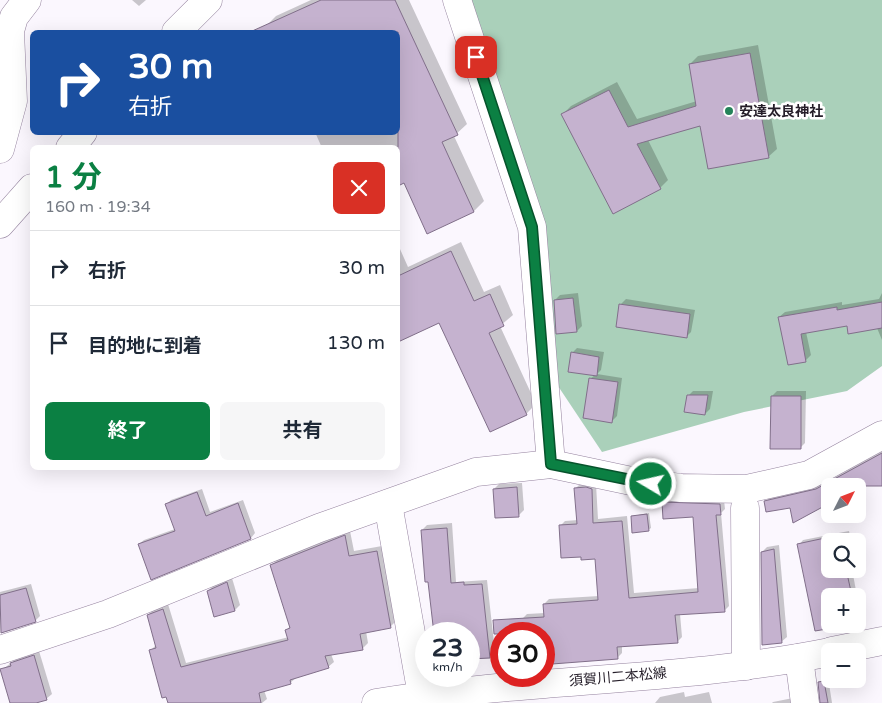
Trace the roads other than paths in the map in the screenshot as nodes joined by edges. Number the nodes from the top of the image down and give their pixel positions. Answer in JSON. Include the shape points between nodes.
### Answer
{"nodes":[{"id":1,"x":27,"y":0,"type":"edge"},
{"id":2,"x":208,"y":0,"type":"edge"},
{"id":3,"x":458,"y":0,"type":"edge"},
{"id":4,"x":178,"y":30,"type":"edge"},
{"id":5,"x":81,"y":135,"type":"edge"},
{"id":6,"x":72,"y":145,"type":"edge"},
{"id":7,"x":0,"y":149,"type":"edge"},
{"id":8,"x":30,"y":190,"type":"edge"},
{"id":9,"x":0,"y":224,"type":"edge"},
{"id":10,"x":882,"y":435,"type":"edge"},
{"id":11,"x":551,"y":464,"type":"junction"},
{"id":12,"x":388,"y":504,"type":"junction"},
{"id":13,"x":745,"y":508,"type":"dead end"},
{"id":14,"x":882,"y":641,"type":"edge"},
{"id":15,"x":866,"y":644,"type":"edge"},
{"id":16,"x":0,"y":650,"type":"edge"},
{"id":17,"x":821,"y":654,"type":"edge"},
{"id":18,"x":800,"y":658,"type":"junction"},
{"id":19,"x":746,"y":666,"type":"junction"},
{"id":20,"x":436,"y":697,"type":"edge"},
{"id":21,"x":376,"y":703,"type":"edge"},
{"id":22,"x":805,"y":703,"type":"edge"}],
"edges":[{"from":1,"to":7,"type":"street","via":[[14,17],[10,31],[13,101]]},
{"from":2,"to":4,"type":"street"},
{"from":3,"to":11,"type":"street","via":[[532,227]]},
{"from":5,"to":6,"type":"street"},
{"from":8,"to":9,"type":"street"},
{"from":10,"to":11,"type":"street","via":[[809,475],[747,489],[672,487]]},
{"from":11,"to":12,"type":"street","via":[[476,472]]},
{"from":12,"to":16,"type":"street","via":[[319,528],[108,614]]},
{"from":12,"to":20,"type":"street"},
{"from":13,"to":19,"type":"street"},
{"from":14,"to":15,"type":"street","name":"須賀川二本松線"},
{"from":17,"to":18,"type":"street","name":"須賀川二本松線"},
{"from":18,"to":19,"type":"street","name":"須賀川二本松線"},
{"from":18,"to":22,"type":"street"},
{"from":19,"to":20,"type":"street","name":"須賀川二本松線"},
{"from":20,"to":21,"type":"street","name":"須賀川二本松線"}]}
